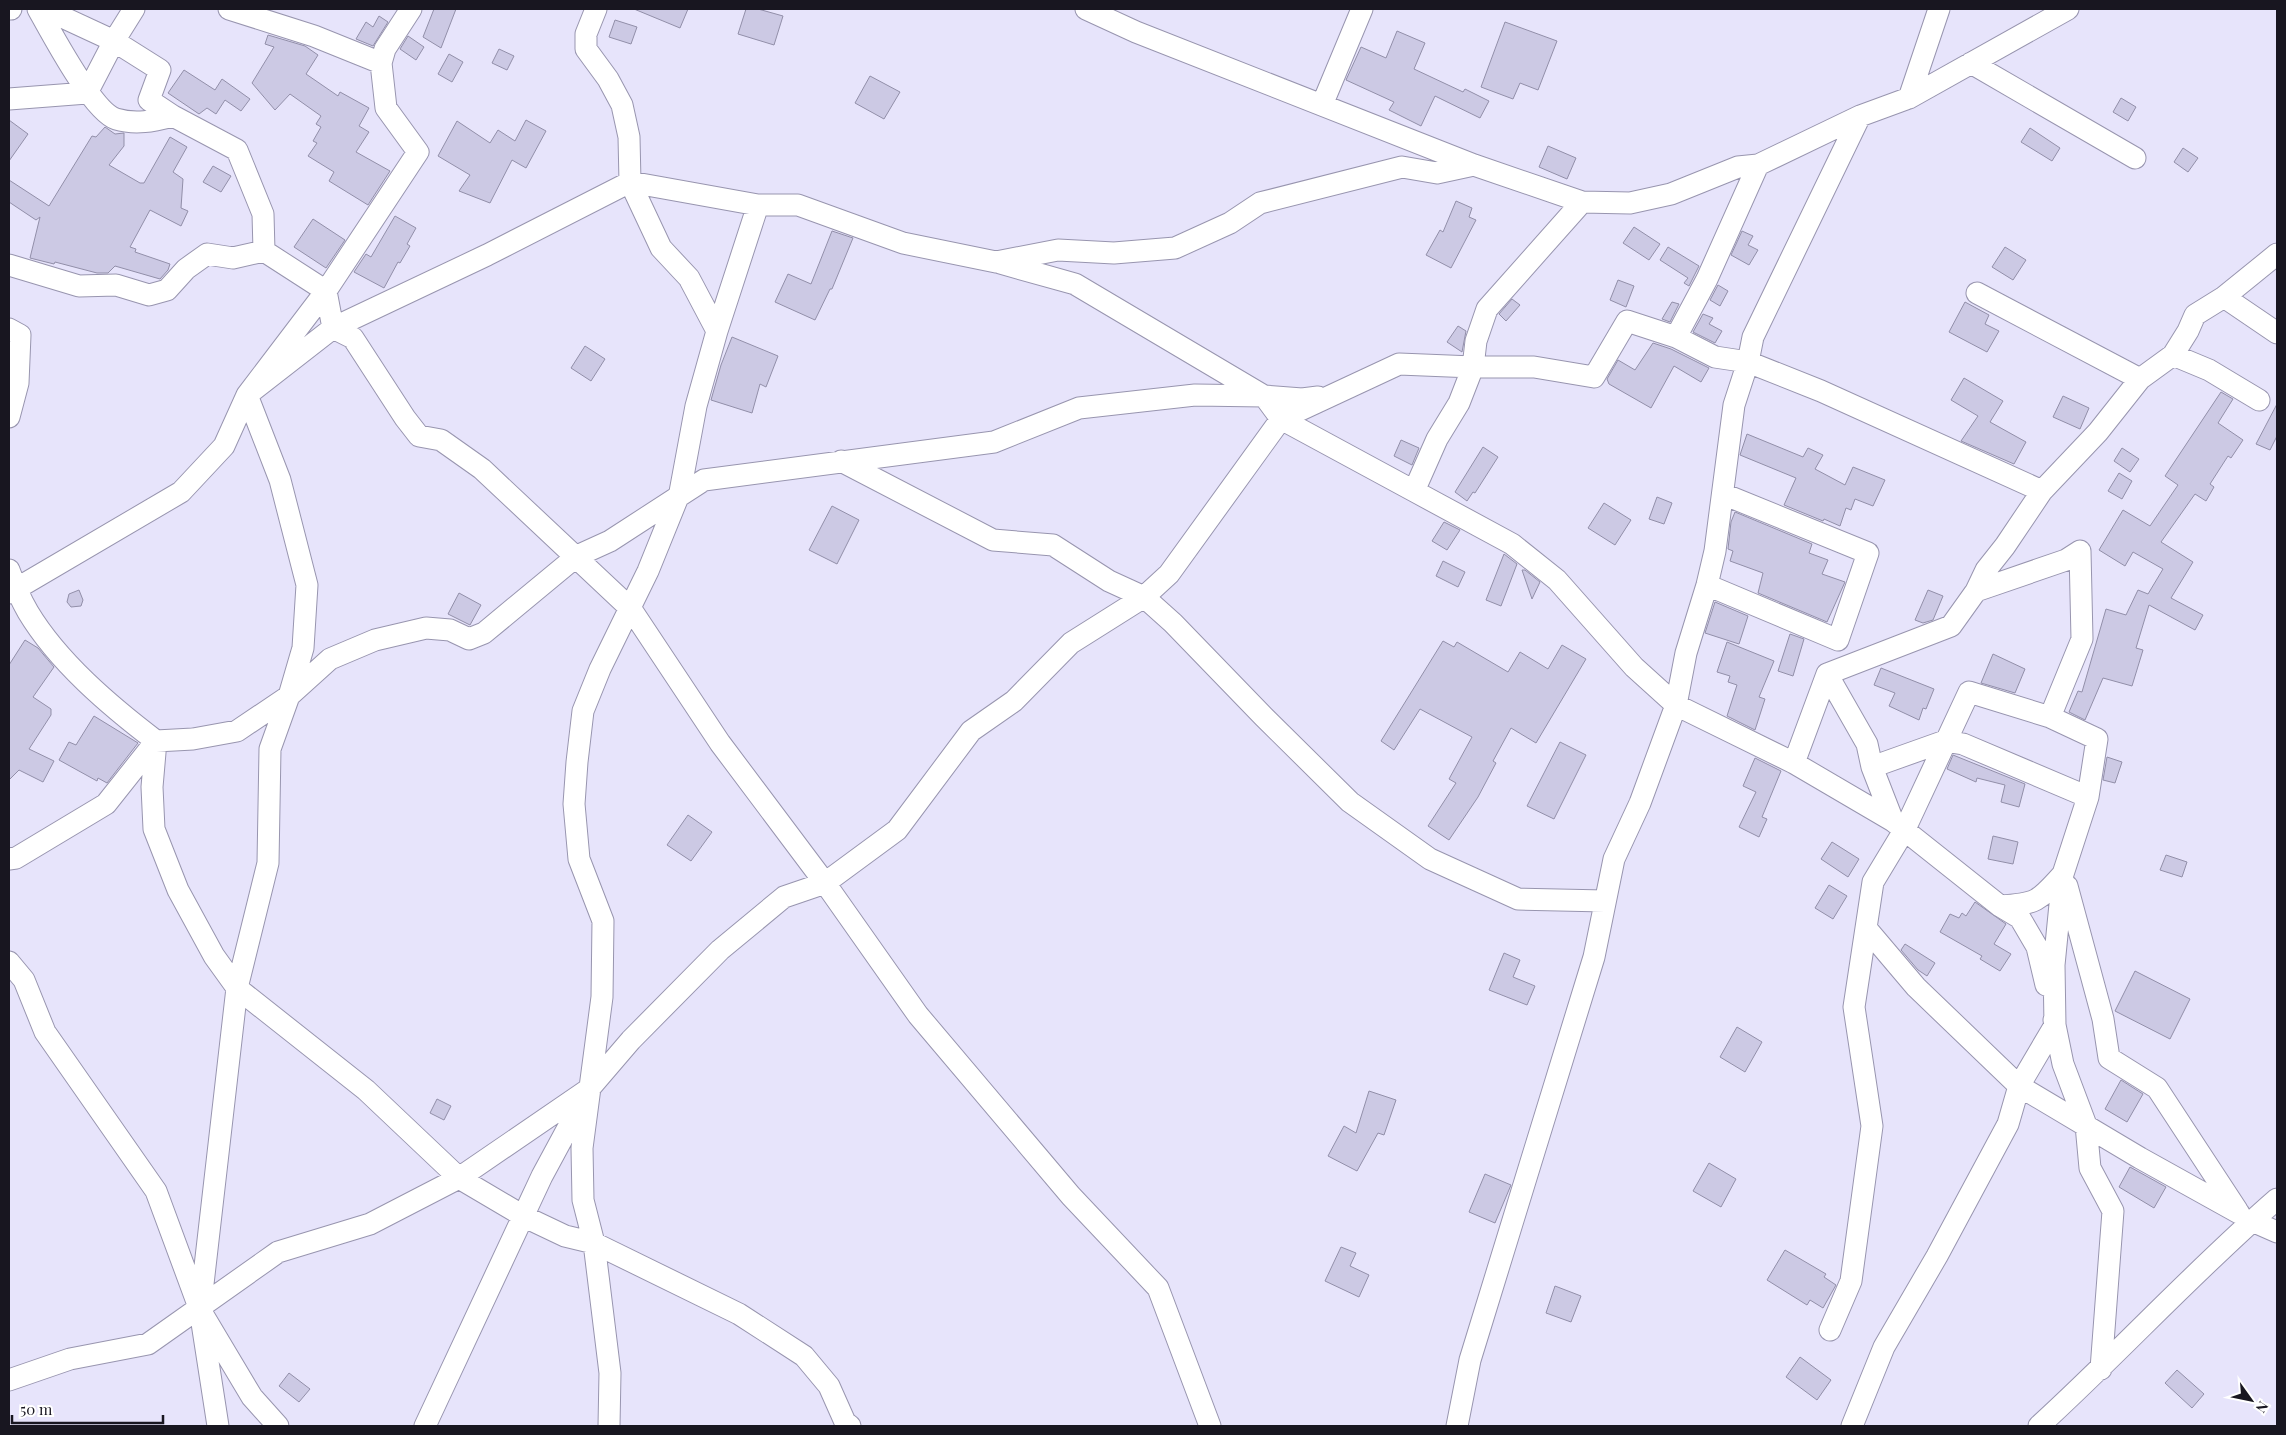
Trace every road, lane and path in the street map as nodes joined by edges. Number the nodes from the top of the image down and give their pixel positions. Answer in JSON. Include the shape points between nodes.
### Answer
{"nodes":[{"id":1,"x":38,"y":9,"type":"edge"},
{"id":2,"x":45,"y":9,"type":"edge"},
{"id":3,"x":134,"y":9,"type":"edge"},
{"id":4,"x":229,"y":9,"type":"edge"},
{"id":5,"x":411,"y":9,"type":"edge"},
{"id":6,"x":596,"y":9,"type":"edge"},
{"id":7,"x":1086,"y":9,"type":"edge"},
{"id":8,"x":1362,"y":9,"type":"edge"},
{"id":9,"x":1939,"y":9,"type":"edge"},
{"id":10,"x":2068,"y":9,"type":"edge"},
{"id":11,"x":1111,"y":14,"type":"edge"},
{"id":12,"x":114,"y":41,"type":"junction"},
{"id":13,"x":381,"y":63,"type":"junction"},
{"id":14,"x":1971,"y":63,"type":"junction"},
{"id":15,"x":87,"y":93,"type":"junction"},
{"id":16,"x":1909,"y":98,"type":"junction"},
{"id":17,"x":9,"y":99,"type":"edge"},
{"id":18,"x":1322,"y":105,"type":"junction"},
{"id":19,"x":173,"y":116,"type":"junction"},
{"id":20,"x":1860,"y":116,"type":"junction"},
{"id":21,"x":2135,"y":158,"type":"dead end"},
{"id":22,"x":1758,"y":164,"type":"junction"},
{"id":23,"x":1474,"y":165,"type":"junction"},
{"id":24,"x":630,"y":182,"type":"junction"},
{"id":25,"x":1582,"y":202,"type":"junction"},
{"id":26,"x":758,"y":205,"type":"junction"},
{"id":27,"x":264,"y":251,"type":"junction"},
{"id":28,"x":2277,"y":254,"type":"edge"},
{"id":29,"x":996,"y":262,"type":"junction"},
{"id":30,"x":9,"y":265,"type":"edge"},
{"id":31,"x":326,"y":291,"type":"junction"},
{"id":32,"x":1977,"y":292,"type":"dead end"},
{"id":33,"x":2224,"y":297,"type":"junction"},
{"id":34,"x":333,"y":328,"type":"junction"},
{"id":35,"x":9,"y":329,"type":"edge"},
{"id":36,"x":717,"y":331,"type":"junction"},
{"id":37,"x":2277,"y":333,"type":"edge"},
{"id":38,"x":1676,"y":337,"type":"junction"},
{"id":39,"x":2173,"y":355,"type":"junction"},
{"id":40,"x":1748,"y":362,"type":"junction"},
{"id":41,"x":1473,"y":367,"type":"junction"},
{"id":42,"x":2140,"y":379,"type":"junction"},
{"id":43,"x":1334,"y":394,"type":"junction"},
{"id":44,"x":248,"y":395,"type":"junction"},
{"id":45,"x":1264,"y":396,"type":"junction"},
{"id":46,"x":2259,"y":400,"type":"dead end"},
{"id":47,"x":9,"y":417,"type":"edge"},
{"id":48,"x":1282,"y":418,"type":"junction"},
{"id":49,"x":840,"y":461,"type":"junction"},
{"id":50,"x":1414,"y":491,"type":"junction"},
{"id":51,"x":2042,"y":491,"type":"junction"},
{"id":52,"x":1722,"y":494,"type":"junction"},
{"id":53,"x":678,"y":498,"type":"junction"},
{"id":54,"x":577,"y":556,"type":"junction"},
{"id":55,"x":9,"y":570,"type":"edge"},
{"id":56,"x":1707,"y":586,"type":"junction"},
{"id":57,"x":1976,"y":591,"type":"junction"},
{"id":58,"x":13,"y":592,"type":"edge"},
{"id":59,"x":1144,"y":597,"type":"junction"},
{"id":60,"x":631,"y":609,"type":"junction"},
{"id":61,"x":1827,"y":674,"type":"junction"},
{"id":62,"x":289,"y":696,"type":"junction"},
{"id":63,"x":1676,"y":705,"type":"junction"},
{"id":64,"x":2050,"y":718,"type":"junction"},
{"id":65,"x":156,"y":741,"type":"junction"},
{"id":66,"x":1945,"y":741,"type":"junction"},
{"id":67,"x":1794,"y":763,"type":"junction"},
{"id":68,"x":1872,"y":767,"type":"junction"},
{"id":69,"x":2088,"y":797,"type":"junction"},
{"id":70,"x":1899,"y":825,"type":"junction"},
{"id":71,"x":9,"y":859,"type":"edge"},
{"id":72,"x":2063,"y":874,"type":"junction"},
{"id":73,"x":825,"y":883,"type":"junction"},
{"id":74,"x":1606,"y":900,"type":"junction"},
{"id":75,"x":2000,"y":906,"type":"junction"},
{"id":76,"x":1866,"y":928,"type":"junction"},
{"id":77,"x":9,"y":962,"type":"edge"},
{"id":78,"x":237,"y":988,"type":"junction"},
{"id":79,"x":2055,"y":1025,"type":"junction"},
{"id":80,"x":2019,"y":1086,"type":"junction"},
{"id":81,"x":589,"y":1089,"type":"junction"},
{"id":82,"x":2086,"y":1125,"type":"junction"},
{"id":83,"x":459,"y":1178,"type":"junction"},
{"id":84,"x":2277,"y":1199,"type":"edge"},
{"id":85,"x":525,"y":1217,"type":"junction"},
{"id":86,"x":2246,"y":1219,"type":"junction"},
{"id":87,"x":2277,"y":1232,"type":"edge"},
{"id":88,"x":594,"y":1243,"type":"junction"},
{"id":89,"x":200,"y":1310,"type":"junction"},
{"id":90,"x":1830,"y":1330,"type":"dead end"},
{"id":91,"x":2101,"y":1370,"type":"junction"},
{"id":92,"x":9,"y":1380,"type":"edge"},
{"id":93,"x":218,"y":1426,"type":"edge"},
{"id":94,"x":278,"y":1426,"type":"edge"},
{"id":95,"x":425,"y":1426,"type":"edge"},
{"id":96,"x":609,"y":1426,"type":"edge"},
{"id":97,"x":850,"y":1426,"type":"edge"},
{"id":98,"x":1210,"y":1426,"type":"edge"},
{"id":99,"x":1457,"y":1426,"type":"edge"},
{"id":100,"x":1852,"y":1426,"type":"edge"},
{"id":101,"x":2039,"y":1426,"type":"edge"}],
"edges":[{"from":1,"to":15,"type":"street"},
{"from":2,"to":12,"type":"street"},
{"from":3,"to":12,"type":"street"},
{"from":4,"to":13,"type":"street","via":[[314,36]]},
{"from":5,"to":13,"type":"street","via":[[385,49]]},
{"from":6,"to":24,"type":"street","via":[[586,34],[586,50],[608,79],[622,105],[629,137]]},
{"from":7,"to":11,"type":"street"},
{"from":8,"to":18,"type":"street"},
{"from":9,"to":16,"type":"street"},
{"from":10,"to":14,"type":"street"},
{"from":11,"to":18,"type":"street","via":[[1136,32]]},
{"from":12,"to":15,"type":"street"},
{"from":12,"to":19,"type":"street","via":[[160,70],[149,100]]},
{"from":13,"to":31,"type":"street","via":[[386,108],[418,152]]},
{"from":14,"to":16,"type":"street"},
{"from":14,"to":21,"type":"street"},
{"from":15,"to":17,"type":"street"},
{"from":15,"to":19,"type":"street","via":[[114,118],[142,123]]},
{"from":16,"to":20,"type":"street"},
{"from":18,"to":23,"type":"street"},
{"from":19,"to":27,"type":"street","via":[[238,150],[263,214]]},
{"from":20,"to":22,"type":"street"},
{"from":20,"to":40,"type":"street","via":[[1753,337]]},
{"from":22,"to":25,"type":"street","via":[[1738,167],[1670,194],[1630,203]]},
{"from":22,"to":38,"type":"street","via":[[1707,279]]},
{"from":23,"to":25,"type":"street"},
{"from":23,"to":29,"type":"street","via":[[1437,173],[1402,167],[1260,203],[1230,223],[1175,248],[1114,253],[1058,250]]},
{"from":24,"to":26,"type":"street"},
{"from":24,"to":34,"type":"street"},
{"from":24,"to":36,"type":"street","via":[[661,248],[688,278]]},
{"from":25,"to":41,"type":"street","via":[[1487,309],[1476,341]]},
{"from":26,"to":29,"type":"street","via":[[798,205],[903,243]]},
{"from":26,"to":36,"type":"street"},
{"from":27,"to":30,"type":"street","via":[[233,258],[207,254],[186,269],[167,290],[149,295],[116,285],[79,286]]},
{"from":27,"to":31,"type":"street"},
{"from":28,"to":33,"type":"street"},
{"from":29,"to":45,"type":"street","via":[[1075,284]]},
{"from":31,"to":34,"type":"street"},
{"from":31,"to":44,"type":"street"},
{"from":32,"to":42,"type":"street"},
{"from":33,"to":37,"type":"street"},
{"from":33,"to":39,"type":"street","via":[[2195,315]]},
{"from":34,"to":44,"type":"street"},
{"from":34,"to":54,"type":"street","via":[[353,338],[419,436],[441,440],[482,469]]},
{"from":35,"to":47,"type":"street","via":[[20,335],[18,383]]},
{"from":36,"to":53,"type":"street","via":[[696,406]]},
{"from":38,"to":40,"type":"street","via":[[1715,357]]},
{"from":38,"to":41,"type":"street","via":[[1627,322],[1594,377],[1534,367]]},
{"from":39,"to":42,"type":"street"},
{"from":39,"to":46,"type":"street","via":[[2209,370]]},
{"from":40,"to":51,"type":"street","via":[[1821,391]]},
{"from":40,"to":52,"type":"street","via":[[1734,406]]},
{"from":41,"to":43,"type":"street","via":[[1398,364]]},
{"from":41,"to":50,"type":"street","via":[[1459,403],[1437,439]]},
{"from":42,"to":51,"type":"street","via":[[2098,432]]},
{"from":43,"to":45,"type":"street","via":[[1302,399]]},
{"from":43,"to":48,"type":"street"},
{"from":44,"to":58,"type":"street","via":[[224,446],[181,492]]},
{"from":44,"to":62,"type":"street","via":[[280,480],[307,585],[303,648]]},
{"from":45,"to":48,"type":"street"},
{"from":45,"to":49,"type":"street","via":[[1196,395],[1079,408],[994,442]]},
{"from":48,"to":50,"type":"street"},
{"from":48,"to":59,"type":"street","via":[[1169,574]]},
{"from":49,"to":53,"type":"street","via":[[704,480]]},
{"from":49,"to":59,"type":"street","via":[[993,540],[1053,545],[1109,581]]},
{"from":50,"to":63,"type":"street","via":[[1512,544],[1557,580],[1634,667]]},
{"from":51,"to":57,"type":"street","via":[[1986,570]]},
{"from":52,"to":56,"type":"street"},
{"from":52,"to":56,"type":"street","via":[[1868,553],[1838,640]]},
{"from":53,"to":54,"type":"street","via":[[610,541]]},
{"from":53,"to":60,"type":"street"},
{"from":54,"to":60,"type":"street"},
{"from":54,"to":62,"type":"street","via":[[484,633],[469,639],[450,630],[426,628],[375,640],[330,660]]},
{"from":55,"to":58,"type":"street"},
{"from":56,"to":63,"type":"street","via":[[1686,653]]},
{"from":57,"to":61,"type":"street","via":[[1951,626]]},
{"from":57,"to":64,"type":"street","via":[[2066,560],[2080,551],[2082,639]]},
{"from":58,"to":65,"type":"street","via":[[55,650],[117,712]]},
{"from":59,"to":73,"type":"street","via":[[1071,643],[1014,701],[971,731],[896,830]]},
{"from":59,"to":74,"type":"street","via":[[1174,623],[1350,802],[1430,859],[1518,899]]},
{"from":60,"to":73,"type":"street","via":[[720,743]]},
{"from":60,"to":81,"type":"street","via":[[600,669],[583,711],[577,762],[574,804],[579,859],[603,921],[602,997]]},
{"from":61,"to":67,"type":"street"},
{"from":61,"to":68,"type":"street","via":[[1867,744]]},
{"from":62,"to":65,"type":"street","via":[[237,731],[193,739]]},
{"from":62,"to":78,"type":"street","via":[[270,749],[268,863]]},
{"from":63,"to":67,"type":"street"},
{"from":63,"to":74,"type":"street","via":[[1640,803],[1614,859]]},
{"from":64,"to":66,"type":"street","via":[[1969,692]]},
{"from":64,"to":69,"type":"street","via":[[2097,739]]},
{"from":65,"to":71,"type":"street","via":[[106,804],[16,858]]},
{"from":65,"to":78,"type":"street","via":[[152,787],[154,829],[178,890],[214,956]]},
{"from":66,"to":68,"type":"street"},
{"from":66,"to":69,"type":"street","via":[[1963,744]]},
{"from":66,"to":70,"type":"street"},
{"from":67,"to":70,"type":"street"},
{"from":68,"to":70,"type":"street"},
{"from":69,"to":72,"type":"street"},
{"from":70,"to":75,"type":"street"},
{"from":70,"to":76,"type":"street","via":[[1873,882]]},
{"from":72,"to":75,"type":"street","via":[[2044,894],[2028,904]]},
{"from":72,"to":79,"type":"street","via":[[2054,965]]},
{"from":72,"to":86,"type":"street","via":[[2103,1019],[2109,1058],[2157,1088]]},
{"from":73,"to":81,"type":"street","via":[[784,897],[720,950],[631,1040]]},
{"from":73,"to":98,"type":"street","via":[[918,1015],[1071,1196],[1158,1288]]},
{"from":74,"to":99,"type":"street","via":[[1594,957],[1470,1360]]},
{"from":75,"to":79,"type":"street","via":[[2020,918],[2037,948]]},
{"from":76,"to":80,"type":"street","via":[[1916,987]]},
{"from":76,"to":90,"type":"street","via":[[1854,1007],[1872,1126],[1851,1281]]},
{"from":77,"to":89,"type":"street","via":[[24,980],[44,1032],[156,1192]]},
{"from":78,"to":83,"type":"street","via":[[366,1090]]},
{"from":78,"to":89,"type":"street"},
{"from":79,"to":80,"type":"street"},
{"from":79,"to":82,"type":"street","via":[[2063,1064]]},
{"from":80,"to":82,"type":"street"},
{"from":80,"to":100,"type":"street","via":[[2008,1124],[1884,1347]]},
{"from":81,"to":83,"type":"street"},
{"from":81,"to":85,"type":"street","via":[[542,1176]]},
{"from":81,"to":88,"type":"street","via":[[582,1148],[583,1200]]},
{"from":82,"to":86,"type":"street"},
{"from":82,"to":91,"type":"street","via":[[2090,1168],[2113,1211]]},
{"from":83,"to":85,"type":"street"},
{"from":83,"to":89,"type":"street","via":[[370,1224],[278,1252]]},
{"from":84,"to":86,"type":"street"},
{"from":85,"to":88,"type":"street","via":[[566,1236]]},
{"from":85,"to":95,"type":"street"},
{"from":86,"to":87,"type":"street"},
{"from":86,"to":91,"type":"street"},
{"from":88,"to":96,"type":"street","via":[[610,1374]]},
{"from":88,"to":97,"type":"street","via":[[739,1314],[804,1356],[829,1386],[845,1422]]},
{"from":89,"to":92,"type":"street","via":[[148,1344],[70,1359]]},
{"from":89,"to":93,"type":"street"},
{"from":89,"to":94,"type":"street","via":[[252,1397]]},
{"from":91,"to":101,"type":"street"}]}
